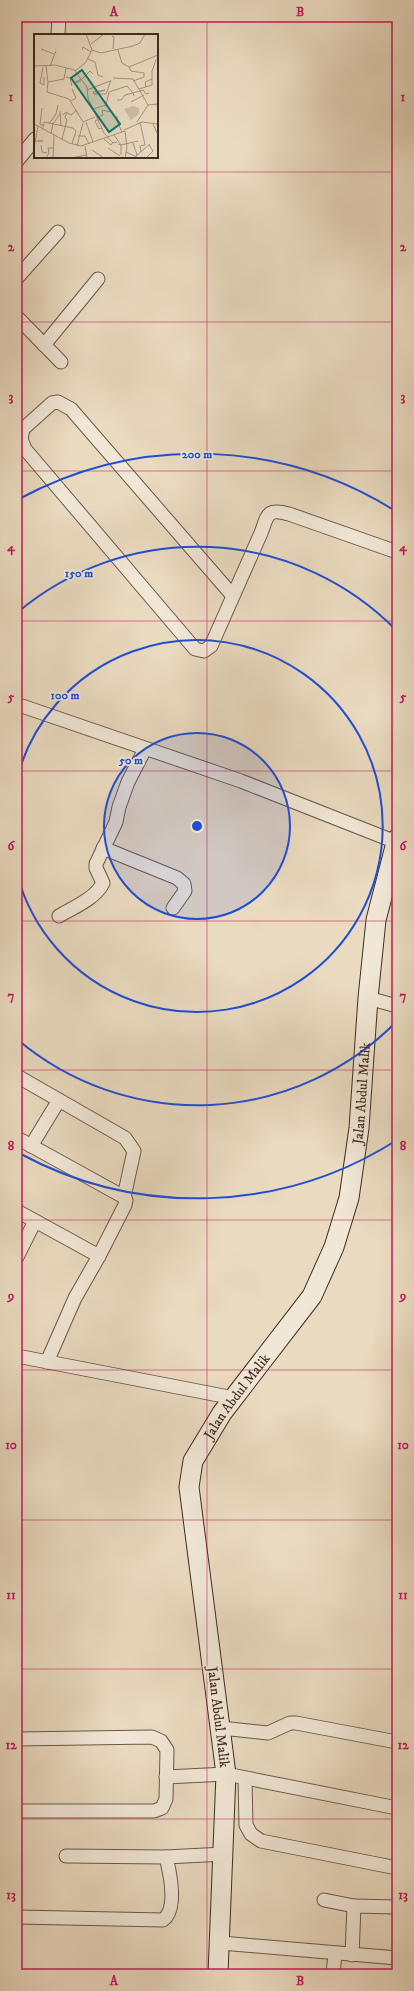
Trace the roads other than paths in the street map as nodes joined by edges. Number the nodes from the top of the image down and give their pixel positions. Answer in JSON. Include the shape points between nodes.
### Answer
{"nodes":[{"id":1,"x":59,"y":17,"type":"edge"},
{"id":2,"x":58,"y":34,"type":"edge"},
{"id":3,"x":34,"y":140,"type":"edge"},
{"id":4,"x":17,"y":161,"type":"edge"},
{"id":5,"x":58,"y":232,"type":"dead end"},
{"id":6,"x":17,"y":278,"type":"edge"},
{"id":7,"x":98,"y":279,"type":"dead end"},
{"id":8,"x":17,"y":317,"type":"edge"},
{"id":9,"x":44,"y":345,"type":"junction"},
{"id":10,"x":61,"y":362,"type":"dead end"},
{"id":11,"x":397,"y":552,"type":"edge"},
{"id":12,"x":232,"y":596,"type":"junction"},
{"id":13,"x":17,"y":706,"type":"edge"},
{"id":14,"x":145,"y":749,"type":"junction"},
{"id":15,"x":397,"y":840,"type":"edge"},
{"id":16,"x":103,"y":848,"type":"junction"},
{"id":17,"x":173,"y":908,"type":"dead end"},
{"id":18,"x":59,"y":916,"type":"dead end"},
{"id":19,"x":368,"y":998,"type":"junction"},
{"id":20,"x":397,"y":1006,"type":"edge"},
{"id":21,"x":17,"y":1076,"type":"edge"},
{"id":22,"x":59,"y":1100,"type":"junction"},
{"id":23,"x":17,"y":1138,"type":"edge"},
{"id":24,"x":31,"y":1146,"type":"junction"},
{"id":25,"x":124,"y":1197,"type":"junction"},
{"id":26,"x":17,"y":1211,"type":"edge"},
{"id":27,"x":35,"y":1221,"type":"junction"},
{"id":28,"x":99,"y":1256,"type":"junction"},
{"id":29,"x":17,"y":1257,"type":"edge"},
{"id":30,"x":17,"y":1356,"type":"edge"},
{"id":31,"x":47,"y":1362,"type":"junction"},
{"id":32,"x":234,"y":1398,"type":"junction"},
{"id":33,"x":220,"y":1728,"type":"junction"},
{"id":34,"x":17,"y":1739,"type":"edge"},
{"id":35,"x":397,"y":1742,"type":"edge"},
{"id":36,"x":226,"y":1774,"type":"junction"},
{"id":37,"x":166,"y":1777,"type":"junction"},
{"id":38,"x":245,"y":1778,"type":"junction"},
{"id":39,"x":397,"y":1808,"type":"edge"},
{"id":40,"x":17,"y":1811,"type":"edge"},
{"id":41,"x":224,"y":1854,"type":"junction"},
{"id":42,"x":66,"y":1856,"type":"dead end"},
{"id":43,"x":166,"y":1857,"type":"junction"},
{"id":44,"x":397,"y":1868,"type":"edge"},
{"id":45,"x":324,"y":1900,"type":"dead end"},
{"id":46,"x":354,"y":1906,"type":"junction"},
{"id":47,"x":397,"y":1907,"type":"edge"},
{"id":48,"x":17,"y":1917,"type":"edge"},
{"id":49,"x":221,"y":1943,"type":"junction"},
{"id":50,"x":335,"y":1954,"type":"junction"},
{"id":51,"x":352,"y":1955,"type":"junction"},
{"id":52,"x":397,"y":1958,"type":"edge"},
{"id":53,"x":218,"y":1974,"type":"edge"},
{"id":54,"x":332,"y":1974,"type":"edge"}],
"edges":[{"from":1,"to":2,"type":"street"},
{"from":3,"to":4,"type":"street"},
{"from":5,"to":6,"type":"street"},
{"from":7,"to":9,"type":"street"},
{"from":8,"to":9,"type":"street"},
{"from":9,"to":10,"type":"street"},
{"from":11,"to":12,"type":"street","via":[[274,510],[268,514]]},
{"from":12,"to":12,"type":"street","via":[[211,646],[204,651],[195,649],[25,449],[21,439],[23,429],[52,403],[58,402],[71,409]]},
{"from":13,"to":14,"type":"street"},
{"from":14,"to":15,"type":"street","via":[[241,781]]},
{"from":14,"to":16,"type":"street","via":[[128,782],[116,822]]},
{"from":15,"to":19,"type":"street","name":"Jalan Abdul Malik","via":[[376,920]]},
{"from":16,"to":17,"type":"street","via":[[177,878],[184,884],[185,891]]},
{"from":16,"to":18,"type":"street","via":[[96,864],[103,884],[100,889]]},
{"from":19,"to":20,"type":"street"},
{"from":19,"to":32,"type":"street","name":"Jalan Abdul Malik","via":[[359,1128],[350,1198],[334,1247],[312,1296]]},
{"from":21,"to":22,"type":"street"},
{"from":22,"to":24,"type":"street"},
{"from":22,"to":25,"type":"street","via":[[126,1138],[134,1150]]},
{"from":23,"to":24,"type":"street"},
{"from":24,"to":25,"type":"street"},
{"from":25,"to":28,"type":"street","via":[[125,1205]]},
{"from":26,"to":27,"type":"street"},
{"from":27,"to":28,"type":"street"},
{"from":27,"to":29,"type":"street"},
{"from":28,"to":31,"type":"street","via":[[75,1298]]},
{"from":30,"to":31,"type":"street"},
{"from":31,"to":32,"type":"street"},
{"from":32,"to":33,"type":"street","name":"Jalan Abdul Malik","via":[[193,1461],[189,1487]]},
{"from":33,"to":35,"type":"street","via":[[268,1733],[296,1722]]},
{"from":33,"to":36,"type":"street","name":"Jalan Abdul Malik"},
{"from":34,"to":37,"type":"street","via":[[152,1738],[161,1741],[167,1750]]},
{"from":36,"to":37,"type":"street"},
{"from":36,"to":38,"type":"street"},
{"from":36,"to":41,"type":"street","name":"Jalan Abdul Malik"},
{"from":37,"to":40,"type":"street","via":[[166,1799],[162,1808],[154,1811]]},
{"from":38,"to":39,"type":"street"},
{"from":38,"to":44,"type":"street","via":[[246,1825],[251,1834],[261,1841]]},
{"from":41,"to":43,"type":"street"},
{"from":41,"to":49,"type":"street","name":"Jalan Abdul Malik"},
{"from":42,"to":43,"type":"street"},
{"from":43,"to":48,"type":"street","via":[[171,1878],[170,1907],[163,1920]]},
{"from":45,"to":46,"type":"street"},
{"from":46,"to":47,"type":"street"},
{"from":46,"to":51,"type":"street"},
{"from":49,"to":50,"type":"street"},
{"from":49,"to":53,"type":"street","name":"Jalan Abdul Malik"},
{"from":50,"to":51,"type":"street"},
{"from":50,"to":54,"type":"street"},
{"from":51,"to":52,"type":"street"}]}
